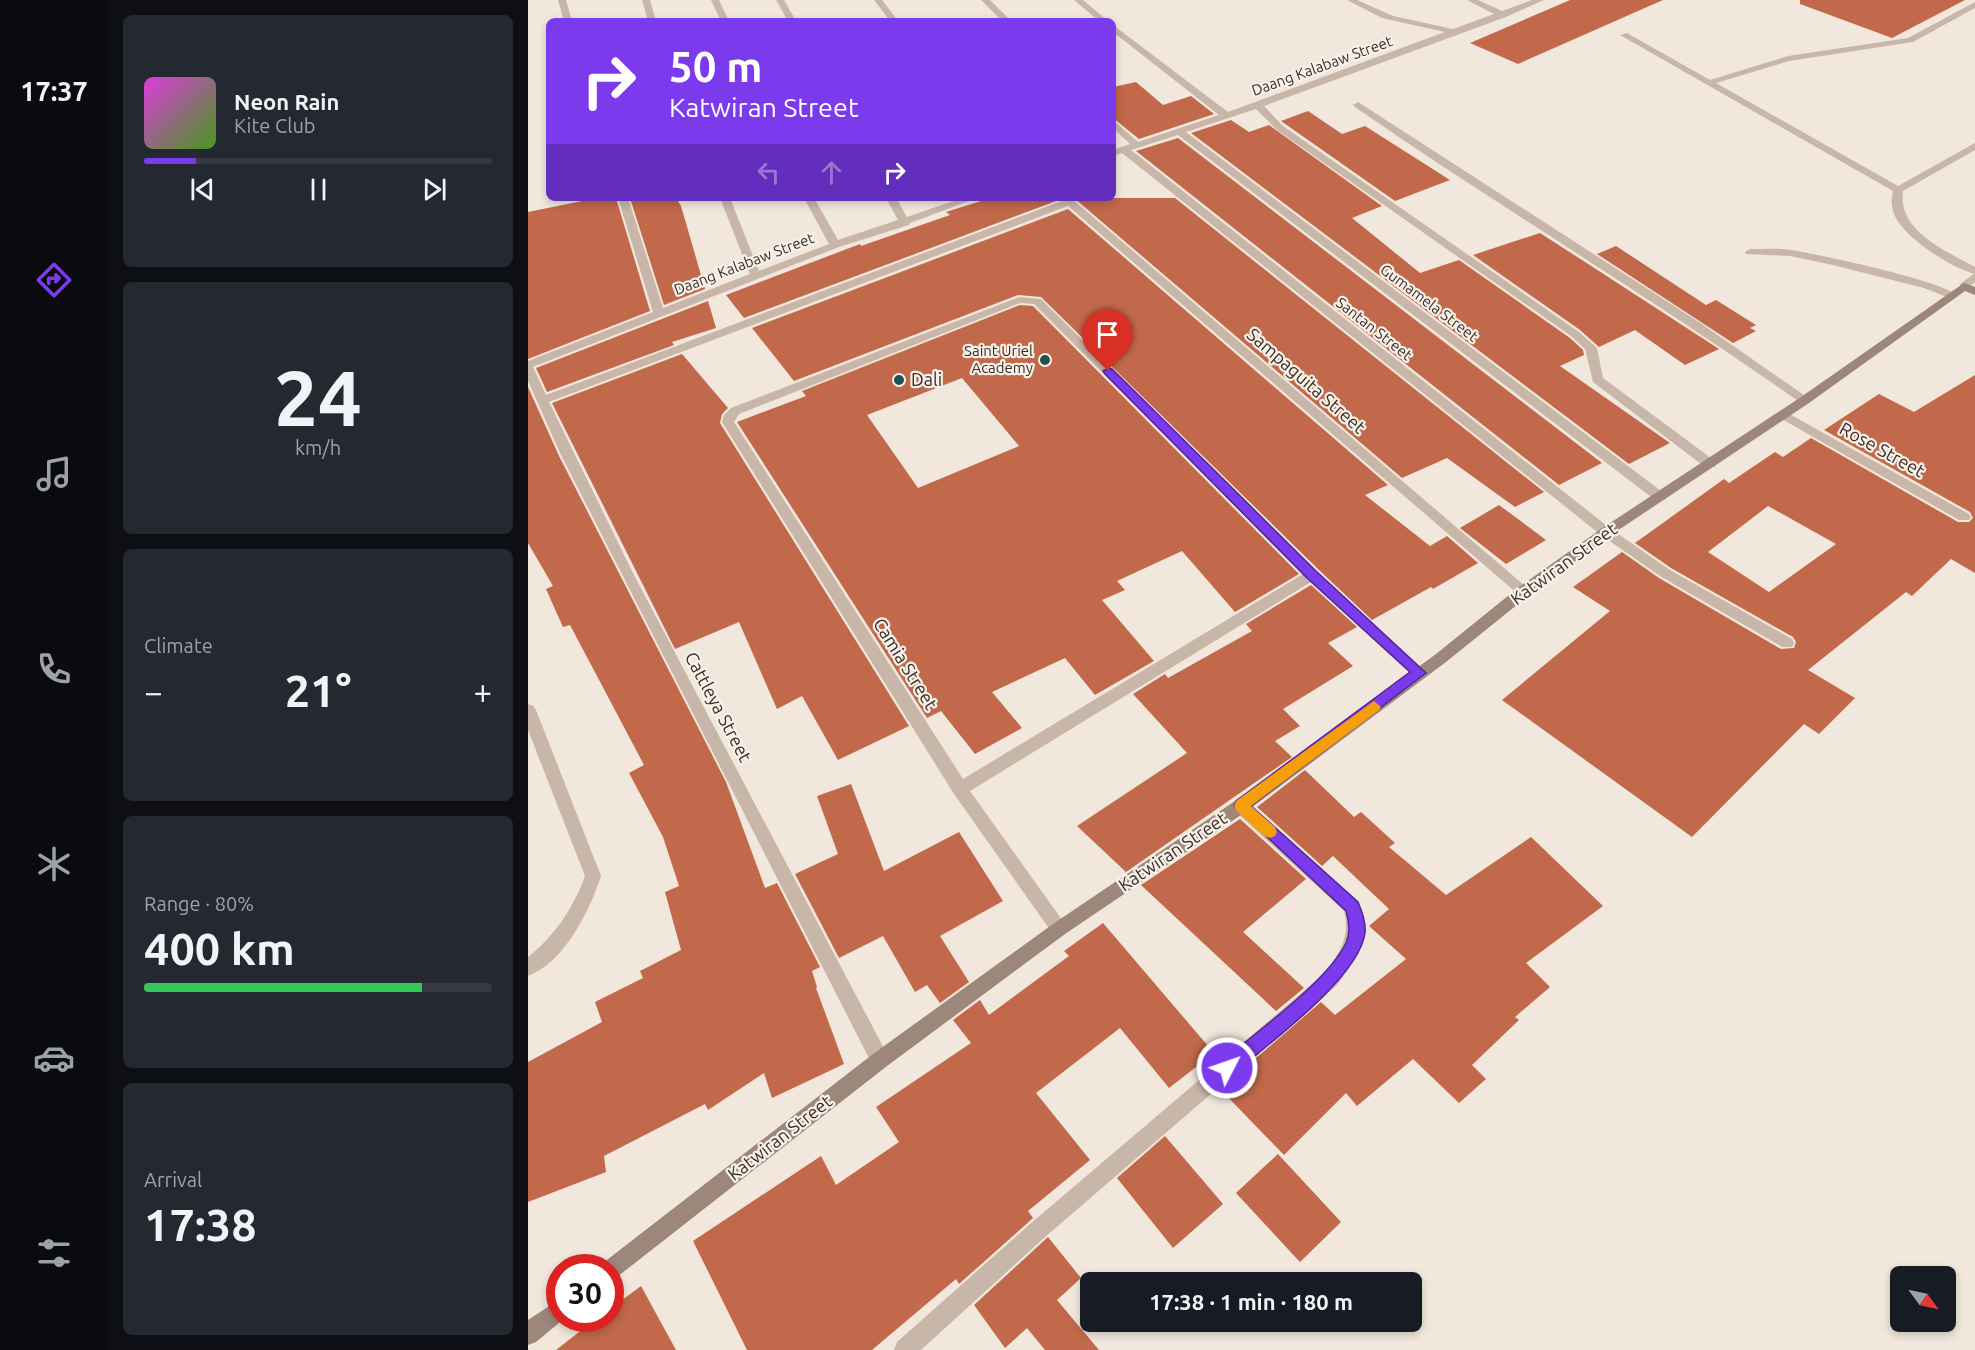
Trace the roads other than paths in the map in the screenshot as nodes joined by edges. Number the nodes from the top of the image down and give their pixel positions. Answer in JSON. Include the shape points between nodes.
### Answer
{"nodes":[{"id":1,"x":562,"y":0,"type":"edge"},
{"id":2,"x":646,"y":0,"type":"edge"},
{"id":3,"x":715,"y":0,"type":"edge"},
{"id":4,"x":780,"y":0,"type":"edge"},
{"id":5,"x":878,"y":0,"type":"edge"},
{"id":6,"x":985,"y":0,"type":"edge"},
{"id":7,"x":1078,"y":0,"type":"edge"},
{"id":8,"x":1351,"y":0,"type":"edge"},
{"id":9,"x":1471,"y":0,"type":"edge"},
{"id":10,"x":1540,"y":0,"type":"edge"},
{"id":11,"x":1975,"y":5,"type":"edge"},
{"id":12,"x":1503,"y":15,"type":"junction"},
{"id":13,"x":567,"y":18,"type":"edge"},
{"id":14,"x":651,"y":18,"type":"edge"},
{"id":15,"x":724,"y":18,"type":"edge"},
{"id":16,"x":790,"y":18,"type":"edge"},
{"id":17,"x":892,"y":18,"type":"edge"},
{"id":18,"x":1004,"y":18,"type":"edge"},
{"id":19,"x":1100,"y":18,"type":"edge"},
{"id":20,"x":1116,"y":30,"type":"edge"},
{"id":21,"x":1455,"y":33,"type":"junction"},
{"id":22,"x":1624,"y":35,"type":"dead end"},
{"id":23,"x":1708,"y":83,"type":"junction"},
{"id":24,"x":1258,"y":105,"type":"junction"},
{"id":25,"x":1358,"y":105,"type":"dead end"},
{"id":26,"x":1227,"y":116,"type":"junction"},
{"id":27,"x":1116,"y":126,"type":"edge"},
{"id":28,"x":1180,"y":132,"type":"junction"},
{"id":29,"x":1136,"y":145,"type":"junction"},
{"id":30,"x":1975,"y":146,"type":"edge"},
{"id":31,"x":1118,"y":151,"type":"edge"},
{"id":32,"x":1898,"y":190,"type":"junction"},
{"id":33,"x":624,"y":201,"type":"edge"},
{"id":34,"x":726,"y":201,"type":"edge"},
{"id":35,"x":811,"y":201,"type":"edge"},
{"id":36,"x":893,"y":201,"type":"edge"},
{"id":37,"x":964,"y":201,"type":"edge"},
{"id":38,"x":1064,"y":201,"type":"edge"},
{"id":39,"x":1068,"y":201,"type":"edge"},
{"id":40,"x":905,"y":223,"type":"junction"},
{"id":41,"x":835,"y":245,"type":"junction"},
{"id":42,"x":1750,"y":252,"type":"dead end"},
{"id":43,"x":1975,"y":271,"type":"edge"},
{"id":44,"x":756,"y":276,"type":"junction"},
{"id":45,"x":1967,"y":288,"type":"edge"},
{"id":46,"x":659,"y":313,"type":"junction"},
{"id":47,"x":528,"y":367,"type":"edge"},
{"id":48,"x":544,"y":400,"type":"junction"},
{"id":49,"x":1805,"y":400,"type":"junction"},
{"id":50,"x":1784,"y":415,"type":"junction"},
{"id":51,"x":1710,"y":464,"type":"junction"},
{"id":52,"x":1660,"y":497,"type":"junction"},
{"id":53,"x":1964,"y":517,"type":"dead end"},
{"id":54,"x":1606,"y":532,"type":"junction"},
{"id":55,"x":1312,"y":575,"type":"junction"},
{"id":56,"x":1524,"y":591,"type":"junction"},
{"id":57,"x":1787,"y":643,"type":"dead end"},
{"id":58,"x":1419,"y":673,"type":"junction"},
{"id":59,"x":528,"y":710,"type":"edge"},
{"id":60,"x":960,"y":789,"type":"junction"},
{"id":61,"x":1241,"y":806,"type":"junction"},
{"id":62,"x":1059,"y":929,"type":"junction"},
{"id":63,"x":528,"y":968,"type":"edge"},
{"id":64,"x":880,"y":1060,"type":"junction"},
{"id":65,"x":624,"y":1259,"type":"edge"},
{"id":66,"x":546,"y":1320,"type":"edge"},
{"id":67,"x":528,"y":1334,"type":"edge"},
{"id":68,"x":905,"y":1350,"type":"edge"}],
"edges":[{"from":1,"to":13,"type":"street"},
{"from":2,"to":14,"type":"street"},
{"from":3,"to":15,"type":"street"},
{"from":4,"to":16,"type":"street"},
{"from":5,"to":17,"type":"street"},
{"from":6,"to":18,"type":"street"},
{"from":7,"to":19,"type":"street"},
{"from":8,"to":21,"type":"street","via":[[1382,15]]},
{"from":9,"to":12,"type":"street"},
{"from":10,"to":12,"type":"street","name":"Daang Kalabaw Street"},
{"from":11,"to":23,"type":"street","via":[[1910,40],[1788,59]]},
{"from":12,"to":21,"type":"street","name":"Daang Kalabaw Street"},
{"from":20,"to":26,"type":"street"},
{"from":21,"to":24,"type":"street","name":"Daang Kalabaw Street"},
{"from":22,"to":23,"type":"street"},
{"from":23,"to":32,"type":"street"},
{"from":24,"to":26,"type":"street","name":"Daang Kalabaw Street"},
{"from":24,"to":51,"type":"street","via":[[1280,128],[1575,334],[1591,348],[1597,379]]},
{"from":25,"to":49,"type":"street"},
{"from":26,"to":28,"type":"street","name":"Daang Kalabaw Street"},
{"from":27,"to":29,"type":"street"},
{"from":28,"to":29,"type":"street","name":"Daang Kalabaw Street"},
{"from":28,"to":52,"type":"street","name":"Gumamela Street"},
{"from":29,"to":31,"type":"street","name":"Daang Kalabaw Street"},
{"from":30,"to":32,"type":"street"},
{"from":31,"to":54,"type":"street","name":"Santan Street"},
{"from":32,"to":43,"type":"street","via":[[1893,201],[1909,230]]},
{"from":33,"to":46,"type":"street"},
{"from":34,"to":44,"type":"street"},
{"from":35,"to":41,"type":"street"},
{"from":36,"to":40,"type":"street"},
{"from":37,"to":40,"type":"street","name":"Daang Kalabaw Street"},
{"from":38,"to":48,"type":"street"},
{"from":39,"to":56,"type":"street","name":"Sampaguita Street"},
{"from":40,"to":41,"type":"street","name":"Daang Kalabaw Street"},
{"from":41,"to":44,"type":"street","name":"Daang Kalabaw Street"},
{"from":42,"to":45,"type":"street","via":[[1790,253],[1928,286]]},
{"from":44,"to":46,"type":"street","name":"Daang Kalabaw Street"},
{"from":45,"to":49,"type":"street","name":"Katwiran Street"},
{"from":46,"to":47,"type":"street","name":"Daang Kalabaw Street"},
{"from":47,"to":48,"type":"street","name":"Cattleya Street"},
{"from":48,"to":64,"type":"street","name":"Cattleya Street","via":[[627,575]]},
{"from":49,"to":50,"type":"street","name":"Katwiran Street"},
{"from":50,"to":51,"type":"street","name":"Katwiran Street"},
{"from":50,"to":53,"type":"street","name":"Rose Street"},
{"from":51,"to":52,"type":"street","name":"Katwiran Street"},
{"from":52,"to":54,"type":"street","name":"Katwiran Street"},
{"from":54,"to":56,"type":"street","name":"Katwiran Street"},
{"from":54,"to":57,"type":"street","name":"Santan Street","via":[[1665,573]]},
{"from":55,"to":58,"type":"street"},
{"from":55,"to":60,"type":"street"},
{"from":55,"to":60,"type":"street","name":"Camia Street","via":[[1041,303],[1031,300],[1019,300],[754,402],[730,415],[728,422]]},
{"from":56,"to":58,"type":"street","name":"Katwiran Street"},
{"from":58,"to":61,"type":"street","name":"Katwiran Street"},
{"from":59,"to":63,"type":"street","via":[[593,876],[585,902],[567,928],[546,954]]},
{"from":60,"to":62,"type":"street","name":"Camia Street"},
{"from":61,"to":62,"type":"street","name":"Katwiran Street"},
{"from":61,"to":68,"type":"street","via":[[1352,907],[1357,933],[1344,960],[1330,979]]},
{"from":62,"to":64,"type":"street","name":"Katwiran Street"},
{"from":64,"to":65,"type":"street","name":"Katwiran Street"},
{"from":66,"to":67,"type":"street"}]}
